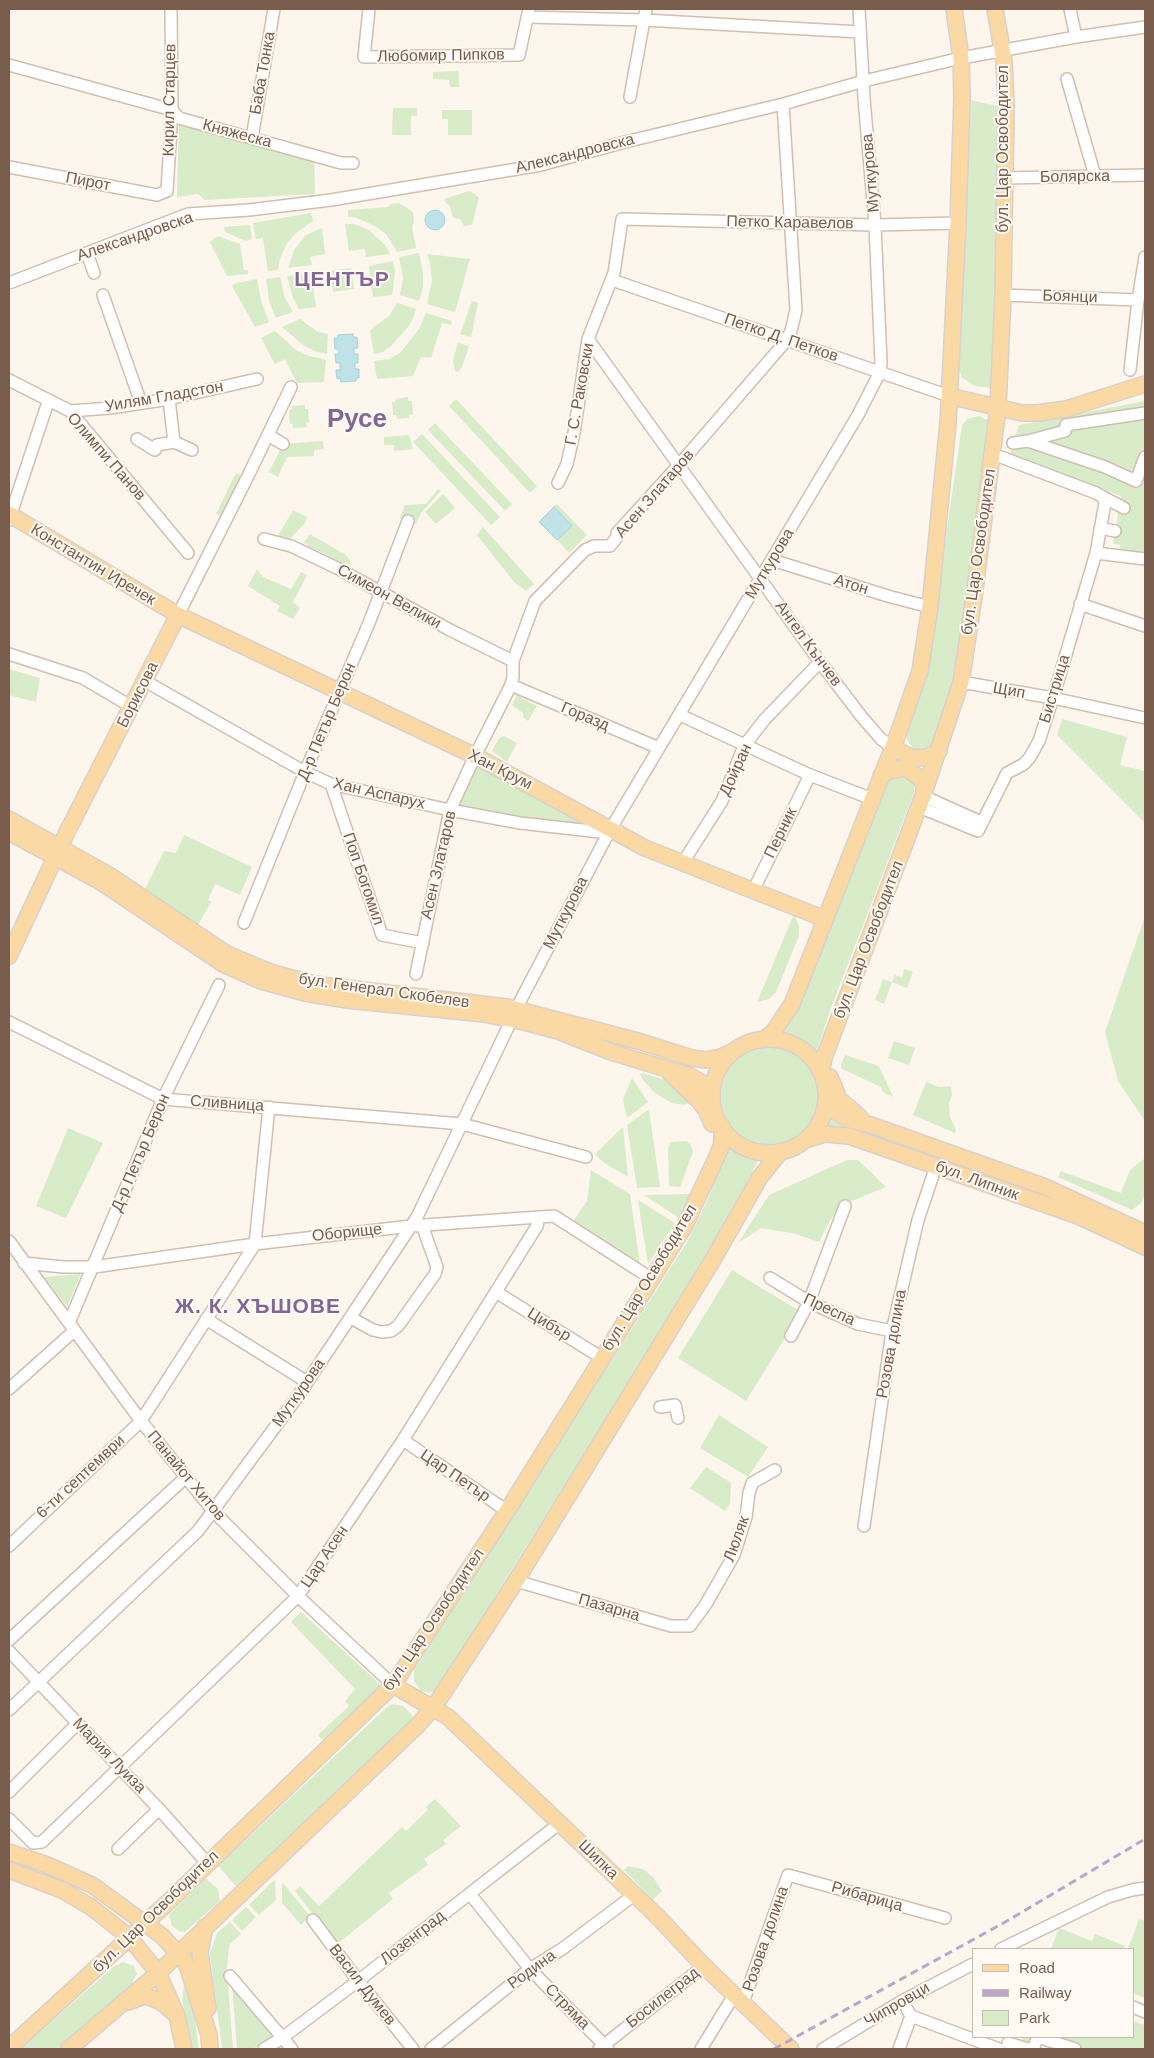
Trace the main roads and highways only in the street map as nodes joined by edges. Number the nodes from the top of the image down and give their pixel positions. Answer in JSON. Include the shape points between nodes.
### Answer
{"nodes":[{"id":1,"x":954,"y":9,"type":"edge"},
{"id":2,"x":995,"y":9,"type":"edge"},
{"id":3,"x":1145,"y":384,"type":"edge"},
{"id":4,"x":949,"y":396,"type":"junction"},
{"id":5,"x":998,"y":407,"type":"junction"},
{"id":6,"x":9,"y":516,"type":"edge"},
{"id":7,"x":178,"y":615,"type":"junction"},
{"id":8,"x":893,"y":748,"type":"junction"},
{"id":9,"x":939,"y":750,"type":"junction"},
{"id":10,"x":881,"y":776,"type":"junction"},
{"id":11,"x":921,"y":802,"type":"junction"},
{"id":12,"x":9,"y":819,"type":"edge"},
{"id":13,"x":9,"y":832,"type":"edge"},
{"id":14,"x":58,"y":852,"type":"junction"},
{"id":15,"x":824,"y":919,"type":"junction"},
{"id":16,"x":9,"y":956,"type":"edge"},
{"id":17,"x":514,"y":1014,"type":"junction"},
{"id":18,"x":765,"y":1039,"type":"junction"},
{"id":19,"x":734,"y":1051,"type":"junction"},
{"id":20,"x":825,"y":1055,"type":"junction"},
{"id":21,"x":663,"y":1067,"type":"junction"},
{"id":22,"x":821,"y":1072,"type":"junction"},
{"id":23,"x":712,"y":1095,"type":"junction"},
{"id":24,"x":826,"y":1101,"type":"junction"},
{"id":25,"x":872,"y":1125,"type":"junction"},
{"id":26,"x":722,"y":1126,"type":"junction"},
{"id":27,"x":806,"y":1140,"type":"junction"},
{"id":28,"x":781,"y":1152,"type":"junction"},
{"id":29,"x":712,"y":1166,"type":"junction"},
{"id":30,"x":1145,"y":1233,"type":"edge"},
{"id":31,"x":1145,"y":1246,"type":"edge"},
{"id":32,"x":393,"y":1685,"type":"junction"},
{"id":33,"x":434,"y":1707,"type":"junction"},
{"id":34,"x":9,"y":1852,"type":"edge"},
{"id":35,"x":9,"y":1870,"type":"edge"},
{"id":36,"x":146,"y":1923,"type":"junction"},
{"id":37,"x":205,"y":1927,"type":"junction"},
{"id":38,"x":129,"y":1938,"type":"junction"},
{"id":39,"x":178,"y":1952,"type":"junction"},
{"id":40,"x":158,"y":1973,"type":"junction"},
{"id":41,"x":112,"y":2012,"type":"junction"},
{"id":42,"x":177,"y":2016,"type":"junction"},
{"id":43,"x":209,"y":2042,"type":"edge"},
{"id":44,"x":9,"y":2048,"type":"edge"},
{"id":45,"x":69,"y":2049,"type":"edge"},
{"id":46,"x":184,"y":2049,"type":"edge"},
{"id":47,"x":791,"y":2049,"type":"edge"}],
"edges":[{"from":1,"to":4,"type":"main road","via":[[961,58],[962,97]]},
{"from":2,"to":5,"type":"main road","name":"бул. Цар Освободител","via":[[1003,50],[1006,105]]},
{"from":3,"to":5,"type":"main road","via":[[1066,410],[1038,413]]},
{"from":4,"to":5,"type":"main road"},
{"from":4,"to":8,"type":"main road","via":[[930,607],[920,671]]},
{"from":5,"to":9,"type":"main road","name":"бул. Цар Освободител","via":[[961,682]]},
{"from":6,"to":7,"type":"main road","name":"Константин Иречек"},
{"from":7,"to":14,"type":"main road","name":"Борисова"},
{"from":7,"to":15,"type":"main road","name":"Хан Крум","via":[[475,756],[608,829],[682,864]]},
{"from":8,"to":9,"type":"main road","via":[[918,758]]},
{"from":8,"to":10,"type":"main road"},
{"from":9,"to":11,"type":"main road","name":"бул. Цар Освободител"},
{"from":10,"to":11,"type":"main road","via":[[889,770],[906,768],[921,779],[924,786]]},
{"from":10,"to":15,"type":"main road"},
{"from":11,"to":20,"type":"main road","name":"бул. Цар Освободител"},
{"from":12,"to":14,"type":"main road","name":"бул. Генерал Скобелев"},
{"from":13,"to":14,"type":"main road","name":"бул. Генерал Скобелев"},
{"from":14,"to":16,"type":"main road","name":"Борисова"},
{"from":14,"to":17,"type":"main road","name":"бул. Генерал Скобелев","via":[[136,892],[227,954],[273,973],[328,986]]},
{"from":15,"to":18,"type":"main road","via":[[792,1004],[774,1032]]},
{"from":17,"to":19,"type":"main road","name":"бул. Генерал Скобелев","via":[[638,1041],[692,1058],[721,1058]]},
{"from":17,"to":21,"type":"main road","name":"бул. Генерал Скобелев","via":[[614,1053]]},
{"from":18,"to":19,"type":"main road","name":"бул. Цар Освободител"},
{"from":18,"to":22,"type":"main road","name":"бул. Цар Освободител","via":[[792,1044],[804,1051]]},
{"from":19,"to":23,"type":"main road","name":"бул. Цар Освободител","via":[[717,1073]]},
{"from":20,"to":22,"type":"main road","name":"бул. Цар Освободител"},
{"from":20,"to":25,"type":"main road","via":[[839,1099]]},
{"from":21,"to":23,"type":"main road","name":"бул. Генерал Скобелев","via":[[699,1081]]},
{"from":21,"to":29,"type":"main road","via":[[706,1110],[716,1139]]},
{"from":22,"to":24,"type":"main road","name":"бул. Цар Освободител"},
{"from":23,"to":26,"type":"main road","name":"бул. Цар Освободител"},
{"from":24,"to":25,"type":"main road","name":"бул. Липник","via":[[842,1116]]},
{"from":24,"to":27,"type":"main road","name":"бул. Цар Освободител","via":[[823,1116]]},
{"from":25,"to":30,"type":"main road","name":"бул. Липник","via":[[1043,1186]]},
{"from":26,"to":28,"type":"main road","name":"бул. Цар Освободител","via":[[738,1143],[748,1148]]},
{"from":26,"to":29,"type":"main road","name":"бул. Цар Освободител","via":[[722,1144]]},
{"from":27,"to":28,"type":"main road","name":"бул. Цар Освободител"},
{"from":27,"to":31,"type":"main road","name":"бул. Липник","via":[[825,1134],[849,1136],[1078,1216]]},
{"from":28,"to":33,"type":"main road","name":"бул. Цар Освободител","via":[[760,1177],[714,1258],[516,1581]]},
{"from":29,"to":32,"type":"main road","name":"бул. Цар Освободител","via":[[684,1227],[507,1511]]},
{"from":32,"to":33,"type":"main road","name":"Шипка"},
{"from":32,"to":36,"type":"main road","name":"бул. Цар Освободител"},
{"from":33,"to":37,"type":"main road","name":"бул. Цар Освободител"},
{"from":33,"to":47,"type":"main road","name":"Шипка","via":[[560,1823]]},
{"from":34,"to":36,"type":"main road","via":[[46,1864],[92,1885]]},
{"from":35,"to":38,"type":"main road","via":[[62,1890],[91,1907]]},
{"from":36,"to":38,"type":"main road","name":"бул. Цар Освободител"},
{"from":36,"to":39,"type":"main road"},
{"from":37,"to":39,"type":"main road","name":"бул. Цар Освободител"},
{"from":37,"to":43,"type":"main road","via":[[200,1952],[208,2000]]},
{"from":38,"to":40,"type":"main road"},
{"from":38,"to":44,"type":"main road","name":"бул. Цар Освободител"},
{"from":39,"to":40,"type":"main road","name":"бул. Цар Освободител"},
{"from":39,"to":43,"type":"main road","via":[[193,1980]]},
{"from":40,"to":41,"type":"main road","name":"бул. Цар Освободител"},
{"from":40,"to":42,"type":"main road"},
{"from":41,"to":42,"type":"main road","via":[[132,1999],[144,1996],[161,2002]]},
{"from":41,"to":45,"type":"main road","name":"бул. Цар Освободител"},
{"from":42,"to":46,"type":"main road"}]}
